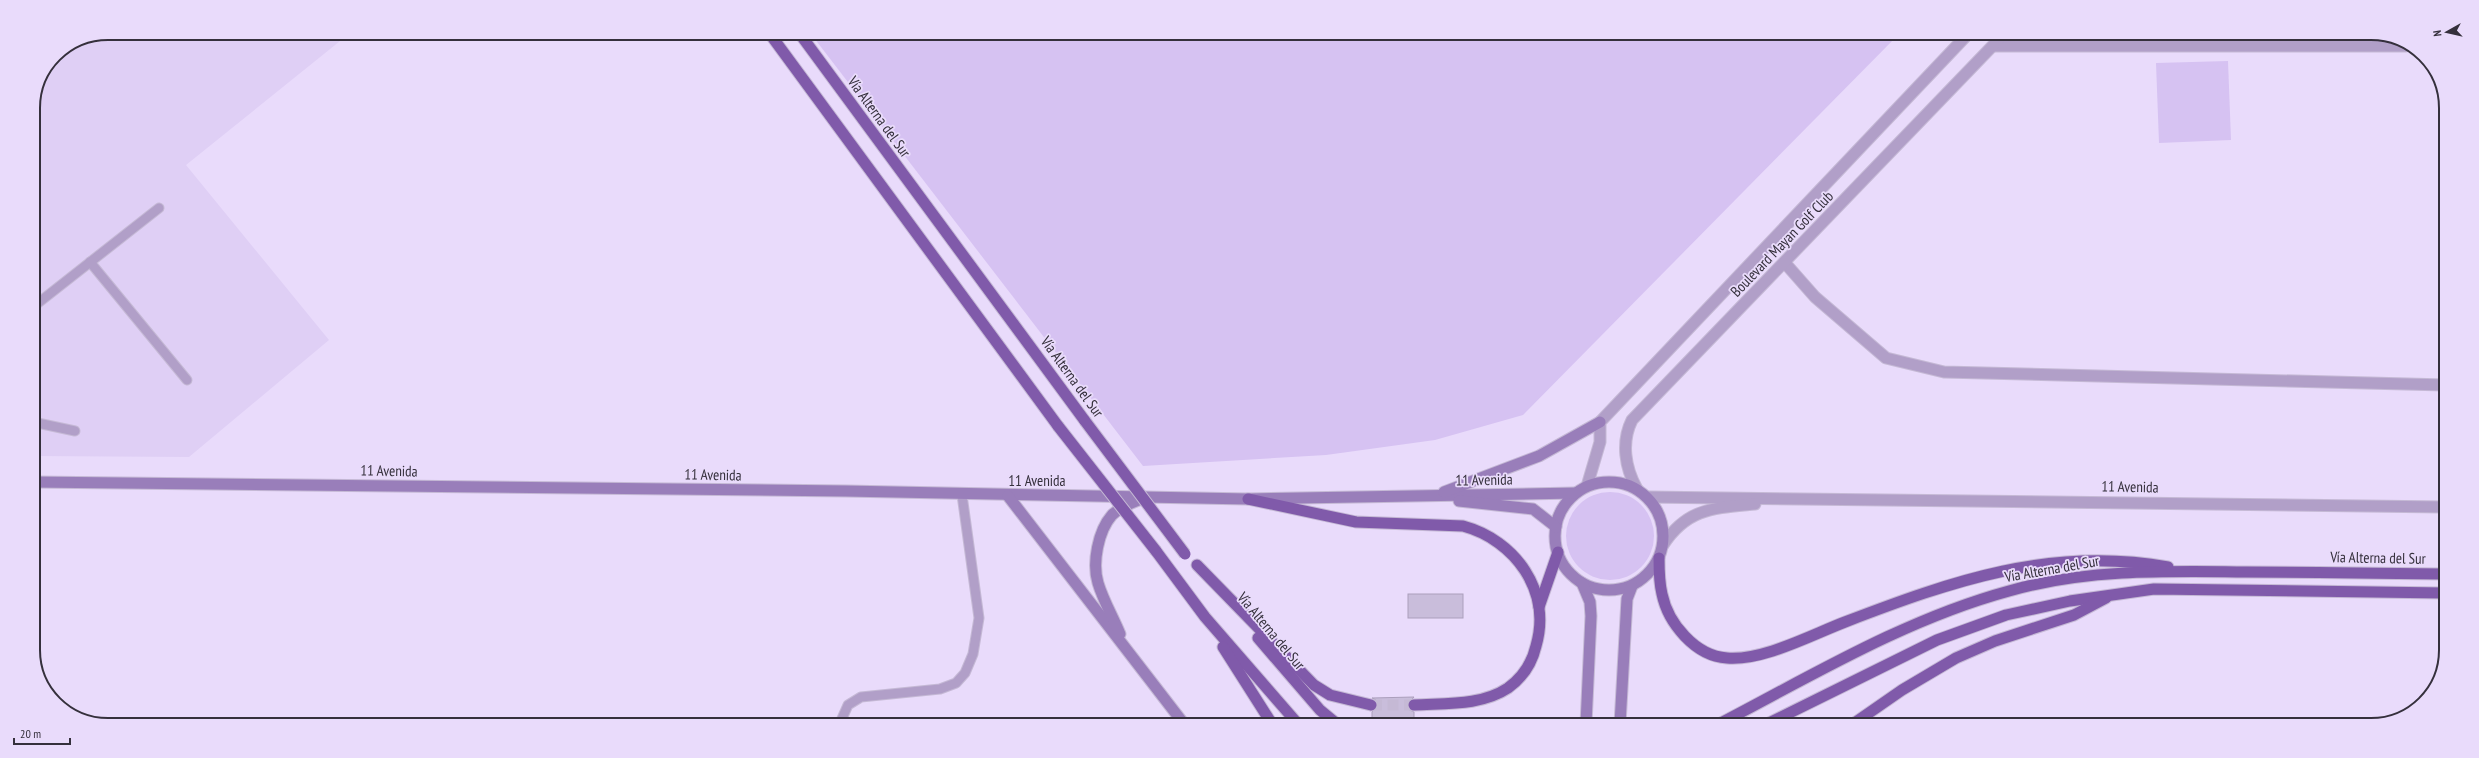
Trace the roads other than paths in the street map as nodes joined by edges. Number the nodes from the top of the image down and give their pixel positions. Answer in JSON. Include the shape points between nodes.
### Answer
{"nodes":[{"id":1,"x":774,"y":40,"type":"edge"},
{"id":2,"x":804,"y":40,"type":"edge"},
{"id":3,"x":1962,"y":40,"type":"edge"},
{"id":4,"x":1998,"y":40,"type":"edge"},
{"id":5,"x":1993,"y":46,"type":"junction"},
{"id":6,"x":2399,"y":46,"type":"edge"},
{"id":7,"x":158,"y":208,"type":"dead end"},
{"id":8,"x":90,"y":262,"type":"junction"},
{"id":9,"x":1785,"y":263,"type":"junction"},
{"id":10,"x":40,"y":301,"type":"edge"},
{"id":11,"x":187,"y":380,"type":"dead end"},
{"id":12,"x":2439,"y":385,"type":"edge"},
{"id":13,"x":1600,"y":422,"type":"junction"},
{"id":14,"x":40,"y":423,"type":"edge"},
{"id":15,"x":75,"y":430,"type":"dead end"},
{"id":16,"x":40,"y":482,"type":"edge"},
{"id":17,"x":1587,"y":486,"type":"junction"},
{"id":18,"x":1637,"y":489,"type":"junction"},
{"id":19,"x":1575,"y":493,"type":"junction"},
{"id":20,"x":962,"y":495,"type":"junction"},
{"id":21,"x":1008,"y":496,"type":"junction"},
{"id":22,"x":1392,"y":496,"type":"junction"},
{"id":23,"x":1436,"y":496,"type":"junction"},
{"id":24,"x":1145,"y":497,"type":"junction"},
{"id":25,"x":1647,"y":497,"type":"junction"},
{"id":26,"x":1815,"y":498,"type":"junction"},
{"id":27,"x":1248,"y":499,"type":"junction"},
{"id":28,"x":2439,"y":507,"type":"edge"},
{"id":29,"x":1556,"y":527,"type":"junction"},
{"id":30,"x":1663,"y":545,"type":"junction"},
{"id":31,"x":1558,"y":552,"type":"junction"},
{"id":32,"x":1659,"y":558,"type":"junction"},
{"id":33,"x":1197,"y":565,"type":"junction"},
{"id":34,"x":2188,"y":571,"type":"junction"},
{"id":35,"x":2439,"y":574,"type":"edge"},
{"id":36,"x":1582,"y":583,"type":"junction"},
{"id":37,"x":1632,"y":586,"type":"junction"},
{"id":38,"x":2439,"y":593,"type":"edge"},
{"id":39,"x":2113,"y":594,"type":"junction"},
{"id":40,"x":1539,"y":607,"type":"junction"},
{"id":41,"x":1205,"y":617,"type":"junction"},
{"id":42,"x":1127,"y":649,"type":"junction"},
{"id":43,"x":1372,"y":705,"type":"tunnel mouth"},
{"id":44,"x":1414,"y":705,"type":"tunnel mouth"},
{"id":45,"x":842,"y":718,"type":"edge"},
{"id":46,"x":1179,"y":718,"type":"edge"},
{"id":47,"x":1268,"y":718,"type":"edge"},
{"id":48,"x":1293,"y":718,"type":"edge"},
{"id":49,"x":1330,"y":718,"type":"edge"},
{"id":50,"x":1586,"y":718,"type":"edge"},
{"id":51,"x":1620,"y":718,"type":"edge"},
{"id":52,"x":1731,"y":718,"type":"edge"},
{"id":53,"x":1779,"y":718,"type":"edge"},
{"id":54,"x":1862,"y":718,"type":"edge"}],
"edges":[{"from":1,"to":41,"type":"highway","bridge":true,"via":[[1058,426]]},
{"from":2,"to":33,"type":"highway","name":"Vía Alterna del Sur","bridge":true,"via":[[1085,421],[1185,554]]},
{"from":3,"to":13,"type":"street","name":"Boulevard Mayan Golf Club"},
{"from":4,"to":5,"type":"street","name":"Boulevard Mayan Golf Club"},
{"from":5,"to":6,"type":"street"},
{"from":5,"to":9,"type":"street","name":"Boulevard Mayan Golf Club"},
{"from":7,"to":8,"type":"lane"},
{"from":8,"to":10,"type":"lane"},
{"from":8,"to":11,"type":"lane"},
{"from":9,"to":12,"type":"street","via":[[1815,297],[1886,358],[1944,372]]},
{"from":9,"to":18,"type":"street","name":"Boulevard Mayan Golf Club","via":[[1632,420],[1626,432],[1625,447],[1631,479]]},
{"from":13,"to":17,"type":"street","via":[[1600,442]]},
{"from":13,"to":23,"type":"main road","via":[[1539,456]]},
{"from":14,"to":15,"type":"lane"},
{"from":16,"to":20,"type":"main road","name":"11 Avenida","via":[[846,491]]},
{"from":17,"to":18,"type":"main road","via":[[1612,481]]},
{"from":17,"to":19,"type":"main road"},
{"from":18,"to":25,"type":"main road"},
{"from":19,"to":23,"type":"main road","name":"11 Avenida"},
{"from":19,"to":29,"type":"main road","via":[[1560,514]]},
{"from":20,"to":21,"type":"main road","name":"11 Avenida"},
{"from":20,"to":45,"type":"lane","via":[[979,618],[973,654],[965,673],[956,683],[940,689],[861,697],[848,706]]},
{"from":21,"to":24,"type":"main road","name":"11 Avenida"},
{"from":21,"to":42,"type":"main road"},
{"from":22,"to":23,"type":"main road","name":"11 Avenida"},
{"from":22,"to":27,"type":"main road","name":"11 Avenida"},
{"from":22,"to":29,"type":"main road","name":"11 Avenida","via":[[1527,508],[1538,512]]},
{"from":24,"to":27,"type":"main road","name":"11 Avenida"},
{"from":24,"to":42,"type":"main road","via":[[1112,515],[1097,550],[1098,582]]},
{"from":25,"to":26,"type":"street","name":"11 Avenida"},
{"from":25,"to":30,"type":"main road","via":[[1661,519]]},
{"from":26,"to":28,"type":"street","name":"11 Avenida"},
{"from":26,"to":30,"type":"street","name":"11 Avenida","via":[[1707,510],[1678,526]]},
{"from":27,"to":40,"type":"highway","via":[[1356,522],[1444,524],[1478,530],[1509,550],[1520,562],[1531,580]]},
{"from":29,"to":31,"type":"main road"},
{"from":30,"to":32,"type":"main road"},
{"from":31,"to":36,"type":"main road","via":[[1571,575]]},
{"from":31,"to":40,"type":"highway"},
{"from":32,"to":34,"type":"highway","via":[[1662,595],[1673,621],[1704,651],[1727,658],[1770,651],[1936,588],[2010,568],[2043,563],[2106,560],[2145,563]]},
{"from":32,"to":37,"type":"main road","via":[[1652,569]]},
{"from":33,"to":43,"type":"highway","via":[[1314,686],[1351,702]]},
{"from":33,"to":49,"type":"highway","name":"Vía Alterna del Sur","via":[[1290,677]]},
{"from":34,"to":35,"type":"highway","name":"Vía Alterna del Sur"},
{"from":34,"to":52,"type":"highway","name":"Vía Alterna del Sur","via":[[2068,578],[2010,590],[1959,607],[1861,650]]},
{"from":36,"to":37,"type":"main road","via":[[1607,590]]},
{"from":36,"to":50,"type":"main road","via":[[1590,602],[1591,616]]},
{"from":37,"to":51,"type":"main road","via":[[1627,599]]},
{"from":38,"to":39,"type":"highway","via":[[2154,589]]},
{"from":39,"to":53,"type":"highway","via":[[2006,614],[1951,635],[1878,668]]},
{"from":39,"to":54,"type":"highway","via":[[2074,615],[1995,641],[1956,658],[1908,686]]},
{"from":40,"to":44,"type":"highway","via":[[1540,624],[1533,656],[1517,680],[1507,688],[1472,702]]},
{"from":41,"to":47,"type":"highway"},
{"from":41,"to":48,"type":"highway"},
{"from":42,"to":46,"type":"main road"}]}
